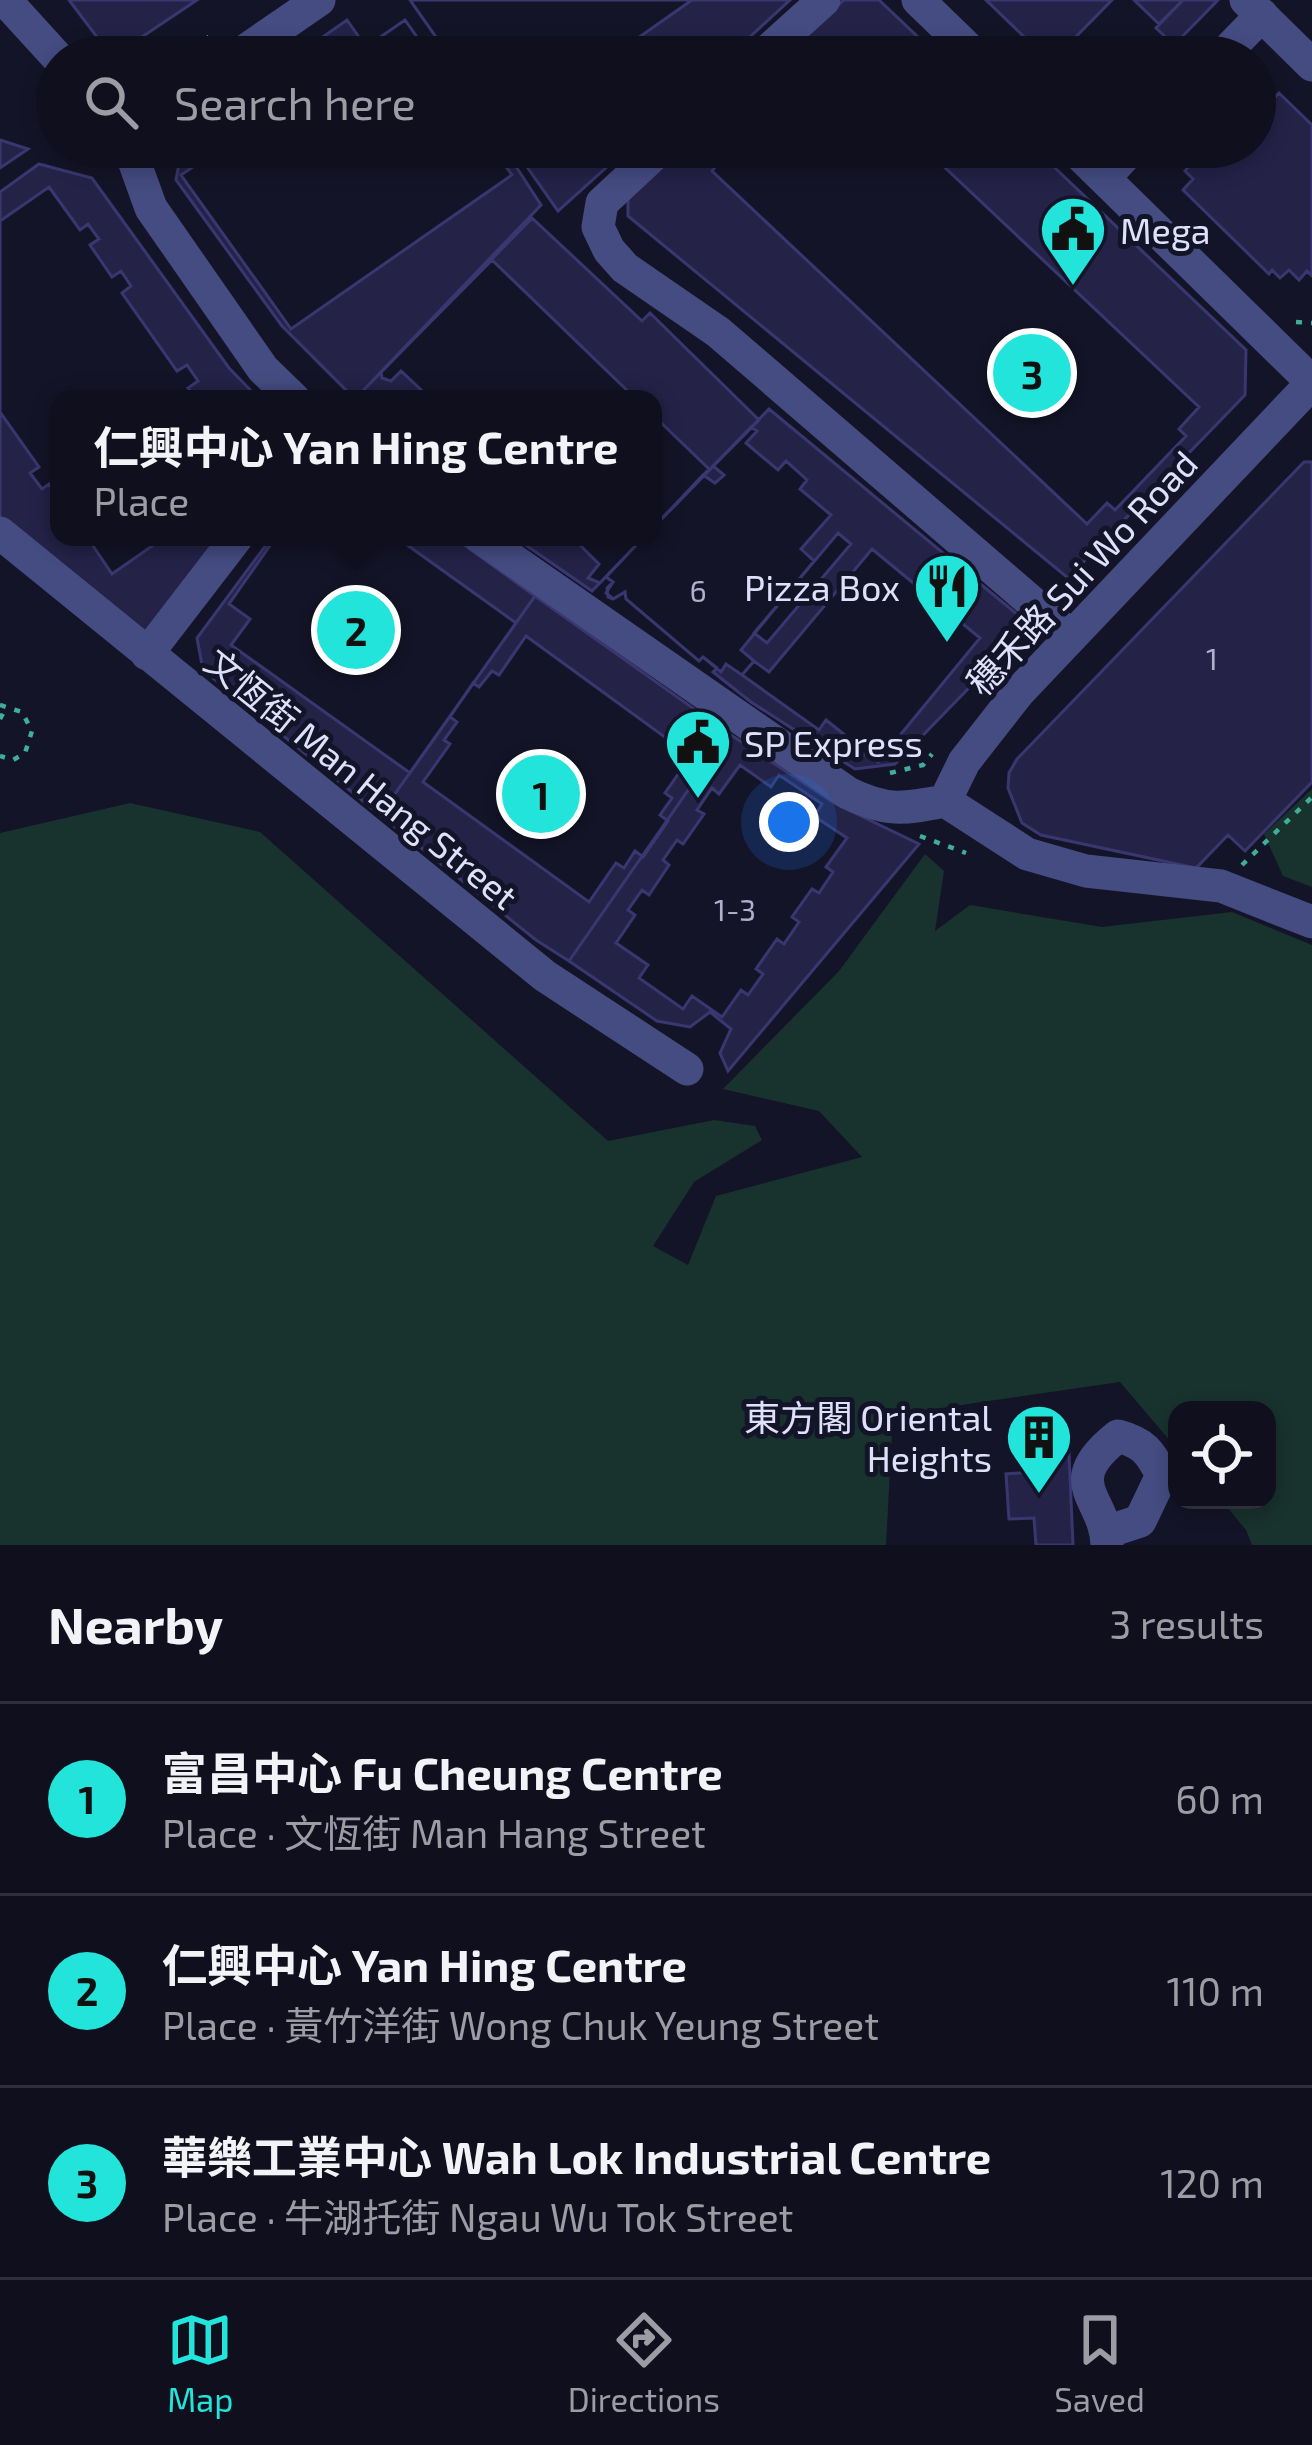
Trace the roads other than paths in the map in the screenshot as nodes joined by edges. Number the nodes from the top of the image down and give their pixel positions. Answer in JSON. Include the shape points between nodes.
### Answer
{"nodes":[{"id":1,"x":5,"y":0,"type":"edge"},
{"id":2,"x":319,"y":0,"type":"edge"},
{"id":3,"x":824,"y":0,"type":"edge"},
{"id":4,"x":917,"y":0,"type":"edge"},
{"id":5,"x":1254,"y":8,"type":"edge"},
{"id":6,"x":38,"y":36,"type":"edge"},
{"id":7,"x":267,"y":36,"type":"edge"},
{"id":8,"x":784,"y":36,"type":"edge"},
{"id":9,"x":955,"y":36,"type":"edge"},
{"id":10,"x":1235,"y":36,"type":"edge"},
{"id":11,"x":1312,"y":65,"type":"edge"},
{"id":12,"x":137,"y":168,"type":"edge"},
{"id":13,"x":640,"y":168,"type":"edge"},
{"id":14,"x":1094,"y":168,"type":"edge"},
{"id":15,"x":1113,"y":168,"type":"edge"},
{"id":16,"x":1104,"y":178,"type":"junction"},
{"id":17,"x":1312,"y":382,"type":"edge"},
{"id":18,"x":284,"y":390,"type":"edge"},
{"id":19,"x":0,"y":533,"type":"edge"},
{"id":20,"x":230,"y":546,"type":"edge"},
{"id":21,"x":493,"y":546,"type":"edge"},
{"id":22,"x":1070,"y":635,"type":"junction"},
{"id":23,"x":147,"y":654,"type":"junction"},
{"id":24,"x":945,"y":801,"type":"junction"},
{"id":25,"x":1312,"y":922,"type":"edge"},
{"id":26,"x":687,"y":1069,"type":"dead end"}],
"edges":[{"from":1,"to":6,"type":"street"},
{"from":2,"to":7,"type":"street"},
{"from":3,"to":8,"type":"street"},
{"from":4,"to":9,"type":"street"},
{"from":5,"to":10,"type":"street"},
{"from":5,"to":11,"type":"street"},
{"from":12,"to":18,"type":"street","via":[[151,208]]},
{"from":13,"to":22,"type":"street","via":[[602,203],[598,227],[609,250],[718,332]]},
{"from":14,"to":16,"type":"street"},
{"from":15,"to":16,"type":"street"},
{"from":16,"to":17,"type":"street"},
{"from":17,"to":22,"type":"street","name":"穗禾路 Sui Wo Road"},
{"from":19,"to":23,"type":"street","name":"文恆街 Man Hang Street"},
{"from":20,"to":23,"type":"street"},
{"from":21,"to":24,"type":"street","via":[[848,793],[896,810]]},
{"from":22,"to":24,"type":"street","name":"穗禾路 Sui Wo Road","via":[[980,739]]},
{"from":23,"to":26,"type":"street","name":"文恆街 Man Hang Street","via":[[545,976]]},
{"from":24,"to":25,"type":"street","via":[[1027,854],[1086,871],[1221,886]]}]}
